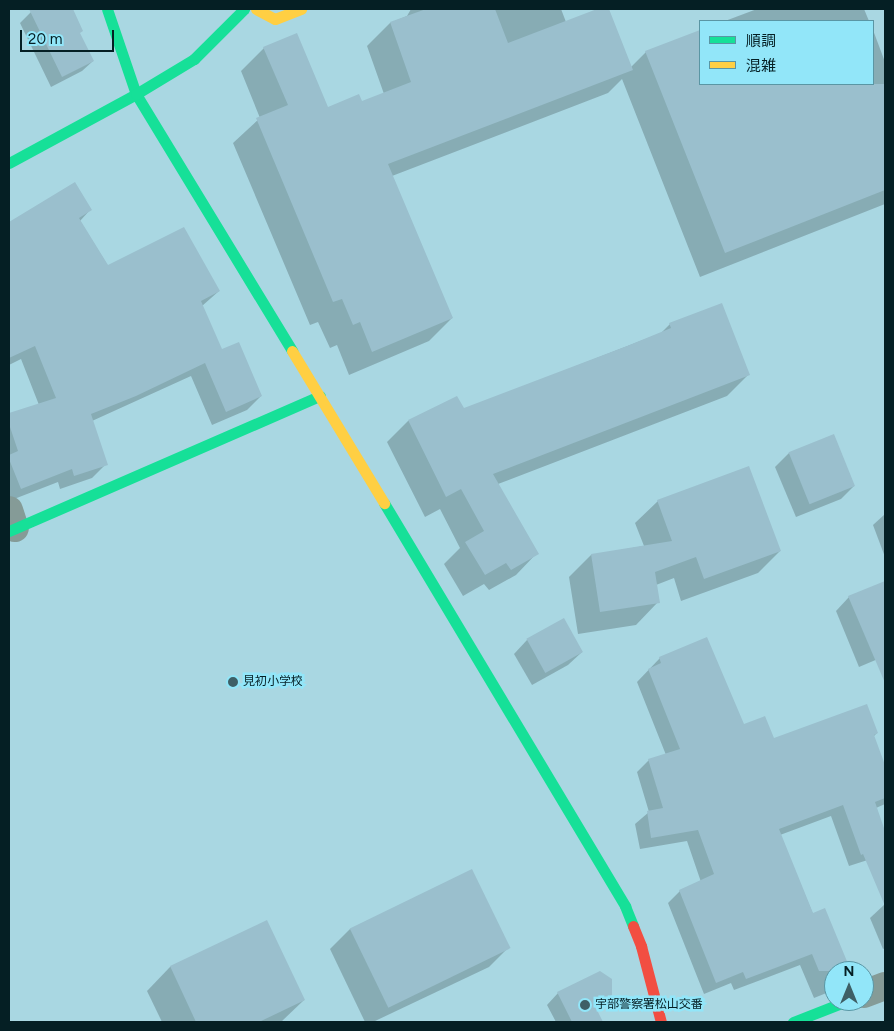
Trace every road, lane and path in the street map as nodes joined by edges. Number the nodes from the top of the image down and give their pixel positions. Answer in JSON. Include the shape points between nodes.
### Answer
{"nodes":[{"id":1,"x":107,"y":9,"type":"edge"},
{"id":2,"x":244,"y":9,"type":"edge"},
{"id":3,"x":256,"y":9,"type":"edge"},
{"id":4,"x":301,"y":9,"type":"edge"},
{"id":5,"x":136,"y":94,"type":"junction"},
{"id":6,"x":9,"y":163,"type":"edge"},
{"id":7,"x":320,"y":396,"type":"junction"},
{"id":8,"x":11,"y":523,"type":"edge"},
{"id":9,"x":824,"y":1010,"type":"edge"},
{"id":10,"x":661,"y":1022,"type":"edge"},
{"id":11,"x":793,"y":1022,"type":"edge"}],
"edges":[{"from":1,"to":5,"type":"street"},
{"from":2,"to":5,"type":"street","via":[[194,59]]},
{"from":3,"to":4,"type":"street","via":[[275,20]]},
{"from":5,"to":6,"type":"street"},
{"from":5,"to":7,"type":"street"},
{"from":7,"to":8,"type":"street"},
{"from":7,"to":10,"type":"street","via":[[625,906],[641,946]]},
{"from":9,"to":11,"type":"street"}]}
